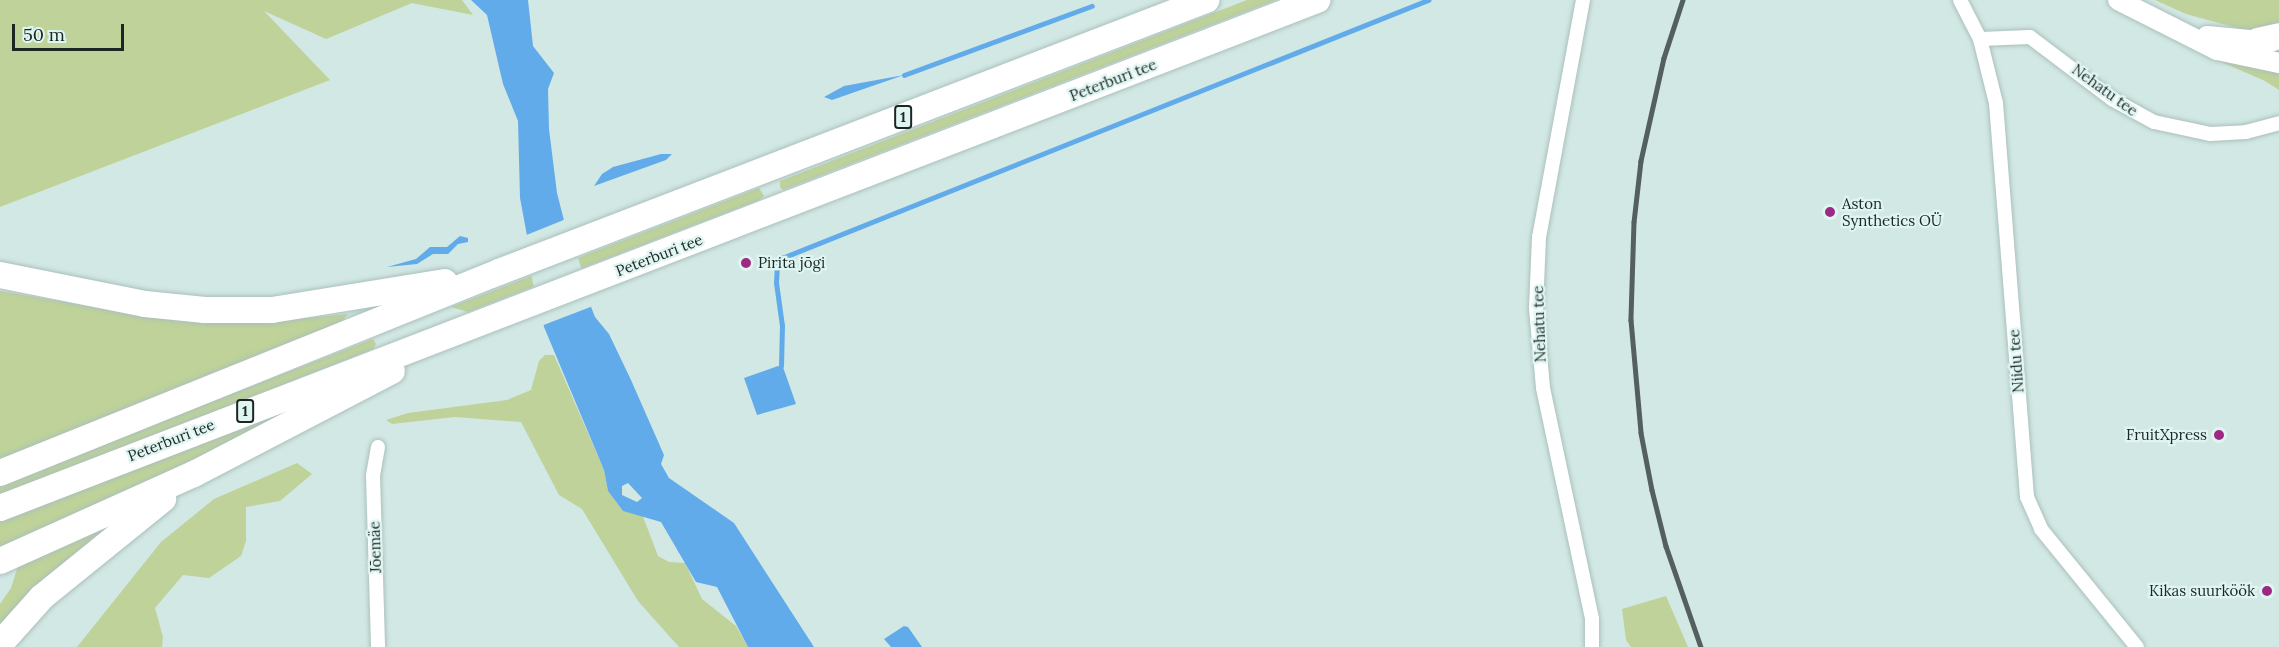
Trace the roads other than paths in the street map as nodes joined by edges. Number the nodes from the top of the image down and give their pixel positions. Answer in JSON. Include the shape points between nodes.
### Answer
{"nodes":[{"id":1,"x":1206,"y":0,"type":"edge"},
{"id":2,"x":1317,"y":0,"type":"edge"},
{"id":3,"x":1583,"y":0,"type":"edge"},
{"id":4,"x":1960,"y":0,"type":"edge"},
{"id":5,"x":2118,"y":0,"type":"edge"},
{"id":6,"x":2187,"y":33,"type":"junction"},
{"id":7,"x":1980,"y":39,"type":"junction"},
{"id":8,"x":2272,"y":40,"type":"edge"},
{"id":9,"x":2279,"y":63,"type":"edge"},
{"id":10,"x":2279,"y":123,"type":"edge"},
{"id":11,"x":499,"y":272,"type":"junction"},
{"id":12,"x":0,"y":275,"type":"edge"},
{"id":13,"x":444,"y":340,"type":"junction"},
{"id":14,"x":378,"y":447,"type":"dead end"},
{"id":15,"x":0,"y":473,"type":"edge"},
{"id":16,"x":194,"y":474,"type":"junction"},
{"id":17,"x":0,"y":508,"type":"edge"},
{"id":18,"x":0,"y":561,"type":"edge"},
{"id":19,"x":0,"y":644,"type":"edge"},
{"id":20,"x":378,"y":647,"type":"edge"},
{"id":21,"x":1592,"y":647,"type":"edge"},
{"id":22,"x":2137,"y":647,"type":"edge"}],
"edges":[{"from":1,"to":11,"type":"highway","name":"Peterburi tee","number":"1"},
{"from":2,"to":13,"type":"highway","name":"Peterburi tee","number":"1"},
{"from":3,"to":21,"type":"street","name":"Nehatu tee","via":[[1539,237],[1536,308],[1542,388],[1592,619]]},
{"from":4,"to":7,"type":"street"},
{"from":5,"to":6,"type":"street"},
{"from":6,"to":8,"type":"street"},
{"from":6,"to":9,"type":"street","via":[[2217,50]]},
{"from":7,"to":10,"type":"street","name":"Nehatu tee","via":[[2030,37],[2132,112],[2182,131],[2246,132]]},
{"from":7,"to":22,"type":"street","name":"Niidu tee","via":[[1996,103],[2027,497],[2041,529]]},
{"from":11,"to":12,"type":"highway","via":[[360,299],[272,310],[145,304]]},
{"from":11,"to":15,"type":"highway","name":"Peterburi tee","number":"1"},
{"from":13,"to":16,"type":"highway","via":[[352,394]]},
{"from":13,"to":17,"type":"highway","name":"Peterburi tee","number":"1","via":[[270,402]]},
{"from":14,"to":20,"type":"street","name":"Jõemäe","via":[[373,476]]},
{"from":16,"to":18,"type":"highway"},
{"from":16,"to":19,"type":"highway","via":[[42,597]]}]}
